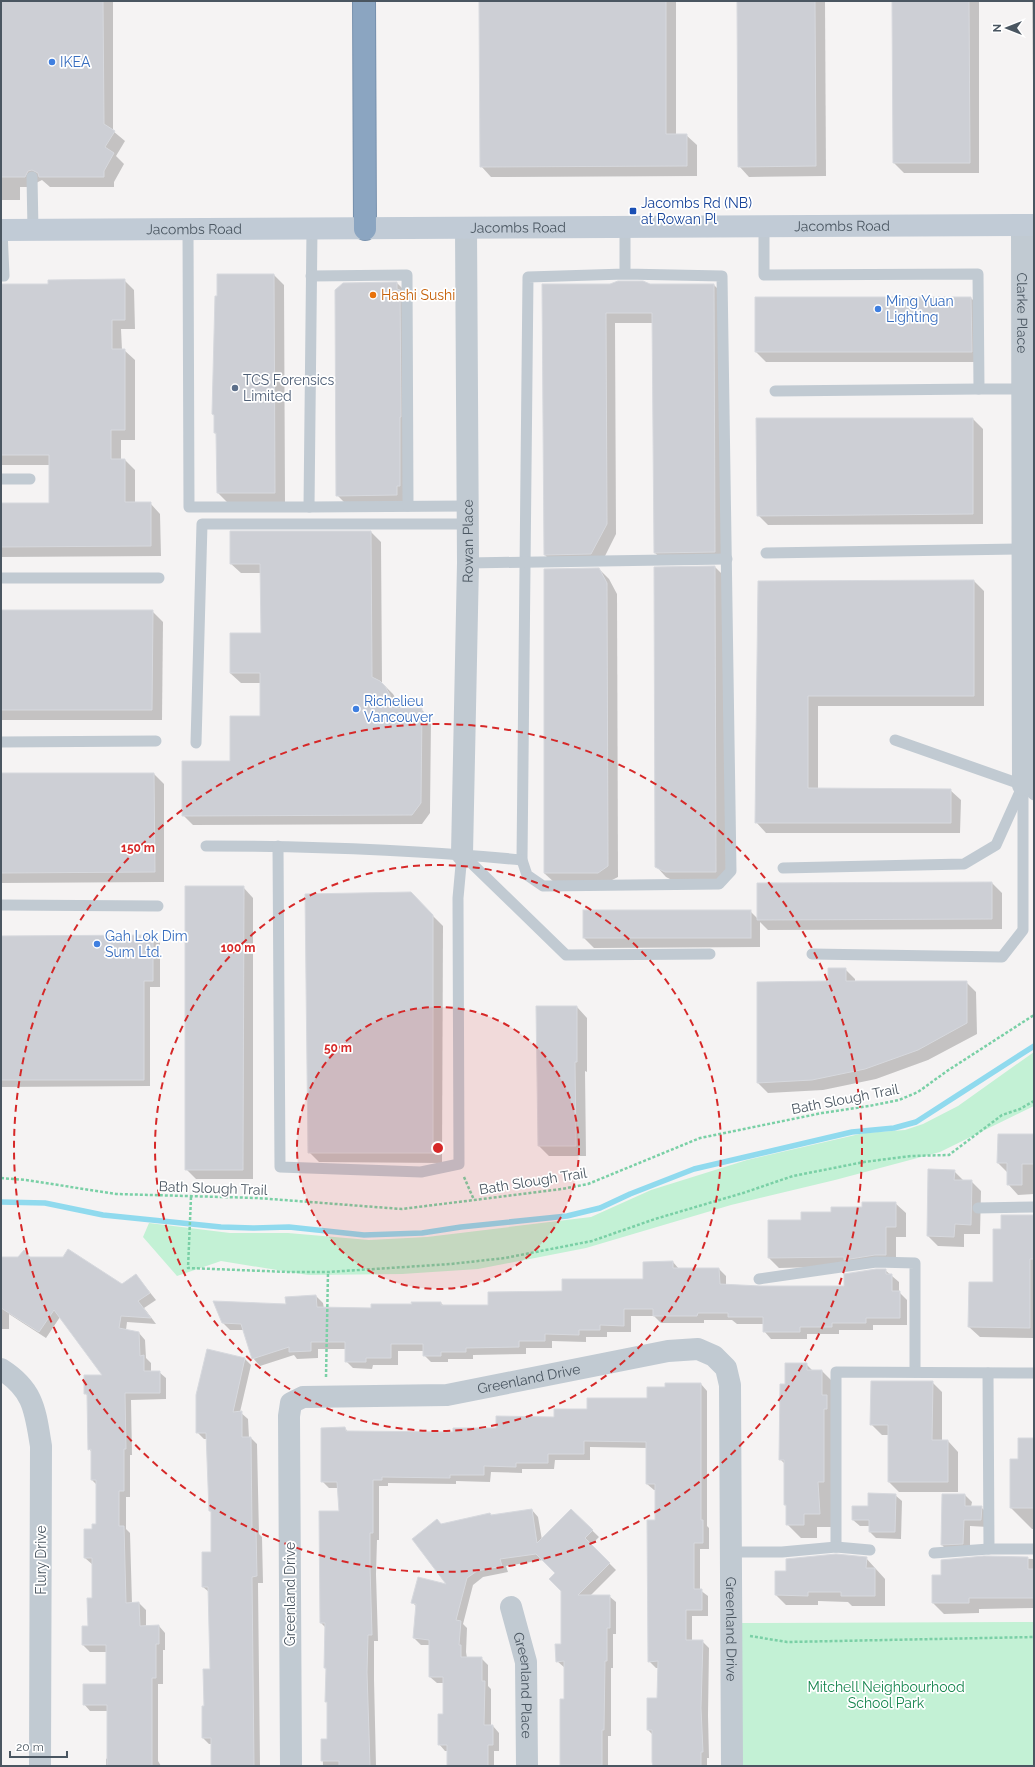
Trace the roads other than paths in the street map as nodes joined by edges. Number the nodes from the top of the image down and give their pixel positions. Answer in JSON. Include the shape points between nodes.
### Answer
{"nodes":[{"id":1,"x":364,"y":1,"type":"edge"},
{"id":2,"x":32,"y":177,"type":"dead end"},
{"id":3,"x":1028,"y":225,"type":"edge"},
{"id":4,"x":764,"y":226,"type":"junction"},
{"id":5,"x":625,"y":227,"type":"junction"},
{"id":6,"x":466,"y":228,"type":"junction"},
{"id":7,"x":312,"y":229,"type":"junction"},
{"id":8,"x":365,"y":229,"type":"junction"},
{"id":9,"x":2,"y":230,"type":"edge"},
{"id":10,"x":33,"y":230,"type":"junction"},
{"id":11,"x":188,"y":230,"type":"junction"},
{"id":12,"x":625,"y":274,"type":"junction"},
{"id":13,"x":1,"y":276,"type":"edge"},
{"id":14,"x":311,"y":276,"type":"junction"},
{"id":15,"x":1028,"y":357,"type":"edge"},
{"id":16,"x":978,"y":389,"type":"junction"},
{"id":17,"x":1028,"y":390,"type":"edge"},
{"id":18,"x":774,"y":391,"type":"dead end"},
{"id":19,"x":1,"y":479,"type":"edge"},
{"id":20,"x":30,"y":479,"type":"dead end"},
{"id":21,"x":408,"y":506,"type":"junction"},
{"id":22,"x":309,"y":507,"type":"junction"},
{"id":23,"x":467,"y":515,"type":"junction"},
{"id":24,"x":766,"y":553,"type":"dead end"},
{"id":25,"x":1027,"y":558,"type":"edge"},
{"id":26,"x":727,"y":560,"type":"junction"},
{"id":27,"x":525,"y":562,"type":"junction"},
{"id":28,"x":468,"y":563,"type":"junction"},
{"id":29,"x":1,"y":578,"type":"edge"},
{"id":30,"x":159,"y":578,"type":"dead end"},
{"id":31,"x":895,"y":740,"type":"dead end"},
{"id":32,"x":156,"y":741,"type":"dead end"},
{"id":33,"x":1,"y":742,"type":"edge"},
{"id":34,"x":196,"y":743,"type":"dead end"},
{"id":35,"x":1030,"y":786,"type":"edge"},
{"id":36,"x":206,"y":846,"type":"dead end"},
{"id":37,"x":278,"y":846,"type":"junction"},
{"id":38,"x":462,"y":854,"type":"junction"},
{"id":39,"x":522,"y":860,"type":"junction"},
{"id":40,"x":783,"y":868,"type":"dead end"},
{"id":41,"x":1,"y":905,"type":"edge"},
{"id":42,"x":158,"y":906,"type":"dead end"},
{"id":43,"x":710,"y":954,"type":"dead end"},
{"id":44,"x":812,"y":954,"type":"dead end"},
{"id":45,"x":1034,"y":1207,"type":"edge"},
{"id":46,"x":978,"y":1208,"type":"dead end"},
{"id":47,"x":759,"y":1279,"type":"dead end"},
{"id":48,"x":1,"y":1369,"type":"edge"},
{"id":49,"x":915,"y":1372,"type":"junction"},
{"id":50,"x":988,"y":1373,"type":"junction"},
{"id":51,"x":1034,"y":1373,"type":"edge"},
{"id":52,"x":836,"y":1547,"type":"junction"},
{"id":53,"x":1034,"y":1548,"type":"edge"},
{"id":54,"x":989,"y":1549,"type":"junction"},
{"id":55,"x":870,"y":1550,"type":"dead end"},
{"id":56,"x":731,"y":1552,"type":"junction"},
{"id":57,"x":934,"y":1553,"type":"dead end"},
{"id":58,"x":511,"y":1607,"type":"dead end"},
{"id":59,"x":40,"y":1766,"type":"edge"},
{"id":60,"x":291,"y":1766,"type":"edge"},
{"id":61,"x":527,"y":1766,"type":"edge"},
{"id":62,"x":732,"y":1766,"type":"edge"}],
"edges":[{"from":1,"to":8,"type":"highway"},
{"from":2,"to":10,"type":"lane"},
{"from":3,"to":4,"type":"street","name":"Jacombs Road"},
{"from":3,"to":15,"type":"street","name":"Clarke Place"},
{"from":4,"to":5,"type":"street","name":"Jacombs Road"},
{"from":4,"to":16,"type":"lane","via":[[764,275],[978,274]]},
{"from":5,"to":6,"type":"street","name":"Jacombs Road"},
{"from":5,"to":12,"type":"lane"},
{"from":6,"to":8,"type":"street","name":"Jacombs Road"},
{"from":6,"to":23,"type":"street","name":"Rowan Place"},
{"from":7,"to":8,"type":"street","name":"Jacombs Road"},
{"from":7,"to":11,"type":"street","name":"Jacombs Road"},
{"from":7,"to":14,"type":"lane"},
{"from":9,"to":10,"type":"street","name":"Jacombs Road"},
{"from":9,"to":13,"type":"lane","via":[[4,276]]},
{"from":10,"to":11,"type":"street","name":"Jacombs Road"},
{"from":11,"to":22,"type":"lane","via":[[189,507]]},
{"from":12,"to":26,"type":"lane","via":[[722,276]]},
{"from":12,"to":27,"type":"lane","via":[[528,277]]},
{"from":14,"to":21,"type":"lane","via":[[407,275]]},
{"from":14,"to":22,"type":"lane"},
{"from":15,"to":17,"type":"street","name":"Clarke Place"},
{"from":16,"to":17,"type":"lane"},
{"from":16,"to":18,"type":"lane"},
{"from":17,"to":25,"type":"street","name":"Clarke Place"},
{"from":19,"to":20,"type":"lane"},
{"from":21,"to":22,"type":"lane"},
{"from":21,"to":23,"type":"lane"},
{"from":23,"to":28,"type":"street","name":"Rowan Place"},
{"from":23,"to":34,"type":"lane","via":[[202,524]]},
{"from":24,"to":25,"type":"lane"},
{"from":25,"to":35,"type":"street","name":"Clarke Place"},
{"from":26,"to":27,"type":"lane"},
{"from":26,"to":39,"type":"lane","via":[[731,871],[719,884],[543,886],[527,875]]},
{"from":27,"to":28,"type":"lane"},
{"from":27,"to":39,"type":"lane"},
{"from":28,"to":38,"type":"street","name":"Rowan Place"},
{"from":29,"to":30,"type":"lane"},
{"from":31,"to":35,"type":"lane"},
{"from":32,"to":33,"type":"lane"},
{"from":35,"to":40,"type":"lane","via":[[996,845],[964,864]]},
{"from":35,"to":44,"type":"lane","via":[[1023,930],[1002,956]]},
{"from":36,"to":37,"type":"lane"},
{"from":37,"to":38,"type":"lane"},
{"from":37,"to":38,"type":"lane","via":[[280,1167],[421,1172],[459,1164],[458,898]]},
{"from":38,"to":39,"type":"lane"},
{"from":38,"to":43,"type":"lane","via":[[566,955]]},
{"from":41,"to":42,"type":"lane"},
{"from":45,"to":46,"type":"lane"},
{"from":47,"to":49,"type":"lane","via":[[876,1262],[915,1263]]},
{"from":48,"to":59,"type":"street","name":"Flury Drive","via":[[19,1382],[34,1406],[41,1446]]},
{"from":49,"to":50,"type":"lane"},
{"from":49,"to":52,"type":"lane","via":[[836,1372]]},
{"from":50,"to":51,"type":"lane"},
{"from":50,"to":54,"type":"lane"},
{"from":52,"to":55,"type":"lane"},
{"from":52,"to":56,"type":"lane","via":[[782,1552]]},
{"from":53,"to":54,"type":"lane"},
{"from":54,"to":57,"type":"lane"},
{"from":56,"to":60,"type":"street","name":"Greenland Drive","via":[[730,1385],[726,1368],[714,1356],[698,1349],[668,1352],[447,1395],[303,1397],[291,1403],[289,1416]]},
{"from":56,"to":62,"type":"street","name":"Greenland Drive"},
{"from":58,"to":61,"type":"street","name":"Greenland Place","via":[[526,1662]]}]}
